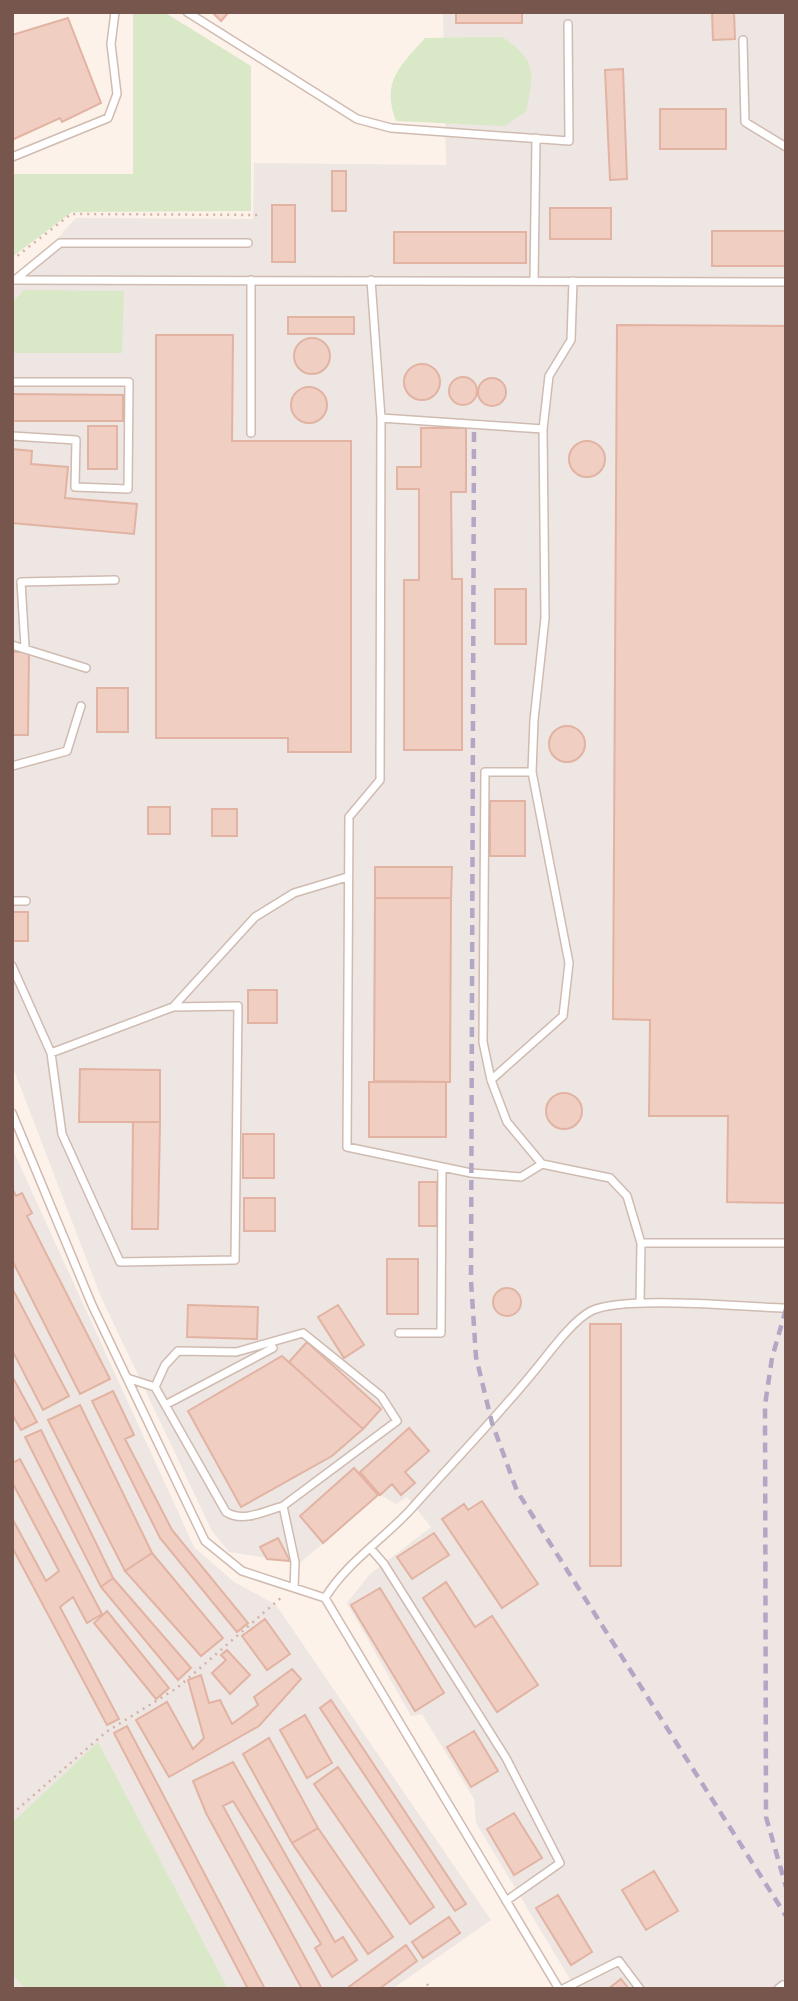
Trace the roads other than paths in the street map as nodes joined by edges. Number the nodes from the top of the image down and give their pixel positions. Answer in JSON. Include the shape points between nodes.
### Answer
{"nodes":[{"id":1,"x":115,"y":12,"type":"edge"},
{"id":2,"x":187,"y":12,"type":"edge"},
{"id":3,"x":568,"y":24,"type":"dead end"},
{"id":4,"x":743,"y":40,"type":"dead end"},
{"id":5,"x":536,"y":138,"type":"junction"},
{"id":6,"x":786,"y":147,"type":"edge"},
{"id":7,"x":12,"y":157,"type":"edge"},
{"id":8,"x":248,"y":243,"type":"dead end"},
{"id":9,"x":14,"y":280,"type":"edge"},
{"id":10,"x":251,"y":280,"type":"junction"},
{"id":11,"x":371,"y":280,"type":"junction"},
{"id":12,"x":534,"y":281,"type":"junction"},
{"id":13,"x":573,"y":281,"type":"junction"},
{"id":14,"x":786,"y":282,"type":"edge"},
{"id":15,"x":12,"y":382,"type":"edge"},
{"id":16,"x":380,"y":418,"type":"junction"},
{"id":17,"x":543,"y":429,"type":"junction"},
{"id":18,"x":251,"y":433,"type":"dead end"},
{"id":19,"x":12,"y":436,"type":"edge"},
{"id":20,"x":114,"y":580,"type":"dead end"},
{"id":21,"x":12,"y":645,"type":"edge"},
{"id":22,"x":25,"y":647,"type":"junction"},
{"id":23,"x":86,"y":668,"type":"dead end"},
{"id":24,"x":81,"y":706,"type":"dead end"},
{"id":25,"x":12,"y":766,"type":"edge"},
{"id":26,"x":532,"y":772,"type":"junction"},
{"id":27,"x":347,"y":877,"type":"junction"},
{"id":28,"x":12,"y":901,"type":"edge"},
{"id":29,"x":26,"y":901,"type":"dead end"},
{"id":30,"x":12,"y":967,"type":"edge"},
{"id":31,"x":173,"y":1007,"type":"junction"},
{"id":32,"x":51,"y":1053,"type":"junction"},
{"id":33,"x":491,"y":1080,"type":"junction"},
{"id":34,"x":12,"y":1114,"type":"edge"},
{"id":35,"x":542,"y":1164,"type":"junction"},
{"id":36,"x":442,"y":1167,"type":"junction"},
{"id":37,"x":641,"y":1243,"type":"junction"},
{"id":38,"x":786,"y":1243,"type":"edge"},
{"id":39,"x":640,"y":1303,"type":"junction"},
{"id":40,"x":786,"y":1308,"type":"edge"},
{"id":41,"x":399,"y":1333,"type":"dead end"},
{"id":42,"x":273,"y":1348,"type":"dead end"},
{"id":43,"x":127,"y":1378,"type":"junction"},
{"id":44,"x":155,"y":1387,"type":"junction"},
{"id":45,"x":167,"y":1404,"type":"junction"},
{"id":46,"x":283,"y":1506,"type":"junction"},
{"id":47,"x":371,"y":1549,"type":"junction"},
{"id":48,"x":296,"y":1589,"type":"junction"},
{"id":49,"x":325,"y":1598,"type":"junction"},
{"id":50,"x":506,"y":1901,"type":"junction"},
{"id":51,"x":561,"y":1989,"type":"edge"},
{"id":52,"x":640,"y":1989,"type":"edge"}],
"edges":[{"from":1,"to":7,"type":"lane","via":[[111,44],[117,94],[108,118]]},
{"from":2,"to":5,"type":"lane","via":[[357,119],[391,128]]},
{"from":3,"to":5,"type":"lane","via":[[569,141]]},
{"from":4,"to":6,"type":"lane","via":[[745,122]]},
{"from":5,"to":12,"type":"lane"},
{"from":8,"to":9,"type":"lane","via":[[60,243]]},
{"from":9,"to":10,"type":"lane"},
{"from":10,"to":11,"type":"lane"},
{"from":10,"to":18,"type":"lane"},
{"from":11,"to":12,"type":"lane"},
{"from":11,"to":16,"type":"lane"},
{"from":12,"to":13,"type":"lane"},
{"from":13,"to":14,"type":"lane"},
{"from":13,"to":17,"type":"lane","via":[[571,340],[549,376]]},
{"from":15,"to":19,"type":"lane","via":[[129,382],[128,489],[75,487],[76,440]]},
{"from":16,"to":17,"type":"lane"},
{"from":16,"to":27,"type":"lane","via":[[380,780],[349,817]]},
{"from":17,"to":26,"type":"lane","via":[[545,618]]},
{"from":20,"to":22,"type":"lane","via":[[21,582]]},
{"from":21,"to":22,"type":"lane"},
{"from":22,"to":23,"type":"lane"},
{"from":24,"to":25,"type":"lane","via":[[67,751]]},
{"from":26,"to":33,"type":"lane","via":[[569,963],[563,1016]]},
{"from":26,"to":33,"type":"lane","via":[[485,772],[483,1042]]},
{"from":27,"to":31,"type":"lane","via":[[294,893],[255,917]]},
{"from":27,"to":36,"type":"lane","via":[[347,1147]]},
{"from":28,"to":29,"type":"lane"},
{"from":30,"to":32,"type":"lane"},
{"from":31,"to":32,"type":"lane"},
{"from":31,"to":32,"type":"lane","via":[[238,1006],[235,1260],[120,1262],[62,1134]]},
{"from":33,"to":35,"type":"lane","via":[[507,1122]]},
{"from":34,"to":43,"type":"lane"},
{"from":35,"to":36,"type":"lane","via":[[521,1177]]},
{"from":35,"to":37,"type":"lane","via":[[610,1178],[628,1196]]},
{"from":36,"to":41,"type":"lane","via":[[441,1333]]},
{"from":37,"to":38,"type":"lane"},
{"from":37,"to":39,"type":"lane"},
{"from":39,"to":40,"type":"lane"},
{"from":39,"to":47,"type":"lane","via":[[591,1311]]},
{"from":42,"to":45,"type":"lane"},
{"from":43,"to":44,"type":"lane"},
{"from":43,"to":48,"type":"lane","via":[[205,1541],[242,1572]]},
{"from":44,"to":45,"type":"lane"},
{"from":44,"to":46,"type":"lane","via":[[178,1351],[236,1352],[303,1333],[382,1396],[397,1421]]},
{"from":45,"to":46,"type":"lane","via":[[226,1512],[244,1517]]},
{"from":46,"to":48,"type":"lane"},
{"from":47,"to":49,"type":"lane","via":[[340,1574]]},
{"from":47,"to":50,"type":"lane","via":[[506,1758],[560,1863]]},
{"from":48,"to":49,"type":"lane"},
{"from":49,"to":50,"type":"lane"},
{"from":50,"to":51,"type":"lane"},
{"from":51,"to":52,"type":"lane","via":[[619,1961]]}]}
